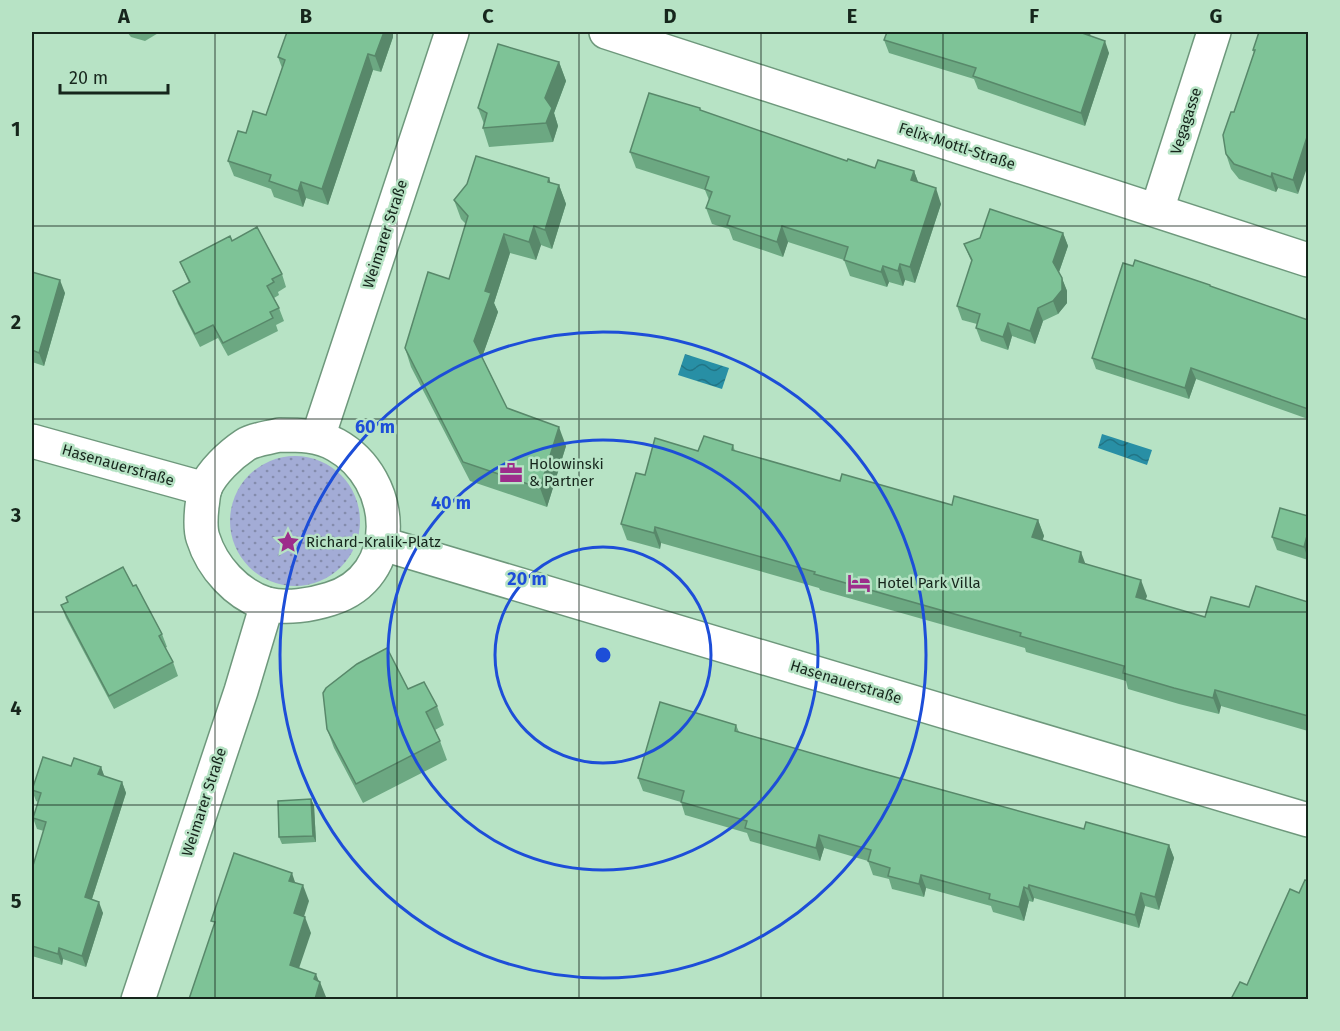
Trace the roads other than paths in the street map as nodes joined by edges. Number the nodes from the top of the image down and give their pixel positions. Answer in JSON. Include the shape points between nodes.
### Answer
{"nodes":[{"id":1,"x":452,"y":32,"type":"edge"},
{"id":2,"x":606,"y":32,"type":"edge"},
{"id":3,"x":1214,"y":32,"type":"edge"},
{"id":4,"x":1157,"y":210,"type":"junction"},
{"id":5,"x":1308,"y":260,"type":"edge"},
{"id":6,"x":318,"y":437,"type":"junction"},
{"id":7,"x":32,"y":441,"type":"edge"},
{"id":8,"x":205,"y":489,"type":"junction"},
{"id":9,"x":383,"y":544,"type":"junction"},
{"id":10,"x":267,"y":604,"type":"junction"},
{"id":11,"x":1308,"y":820,"type":"edge"},
{"id":12,"x":138,"y":999,"type":"edge"}],
"edges":[{"from":1,"to":6,"type":"street","name":"Weimarer Straße"},
{"from":2,"to":4,"type":"street","name":"Felix-Mottl-Straße"},
{"from":3,"to":4,"type":"street","name":"Vegagasse"},
{"from":4,"to":5,"type":"street","name":"Felix-Mottl-Straße"},
{"from":6,"to":8,"type":"street","via":[[279,435],[246,444],[219,467]]},
{"from":6,"to":9,"type":"street","via":[[352,457],[373,482],[383,511]]},
{"from":7,"to":8,"type":"street","name":"Hasenauerstraße"},
{"from":8,"to":10,"type":"street","via":[[202,537],[213,560],[229,582]]},
{"from":9,"to":10,"type":"street","via":[[369,572],[345,592],[312,603]]},
{"from":9,"to":11,"type":"street","name":"Hasenauerstraße"},
{"from":10,"to":12,"type":"street","name":"Weimarer Straße"}]}
